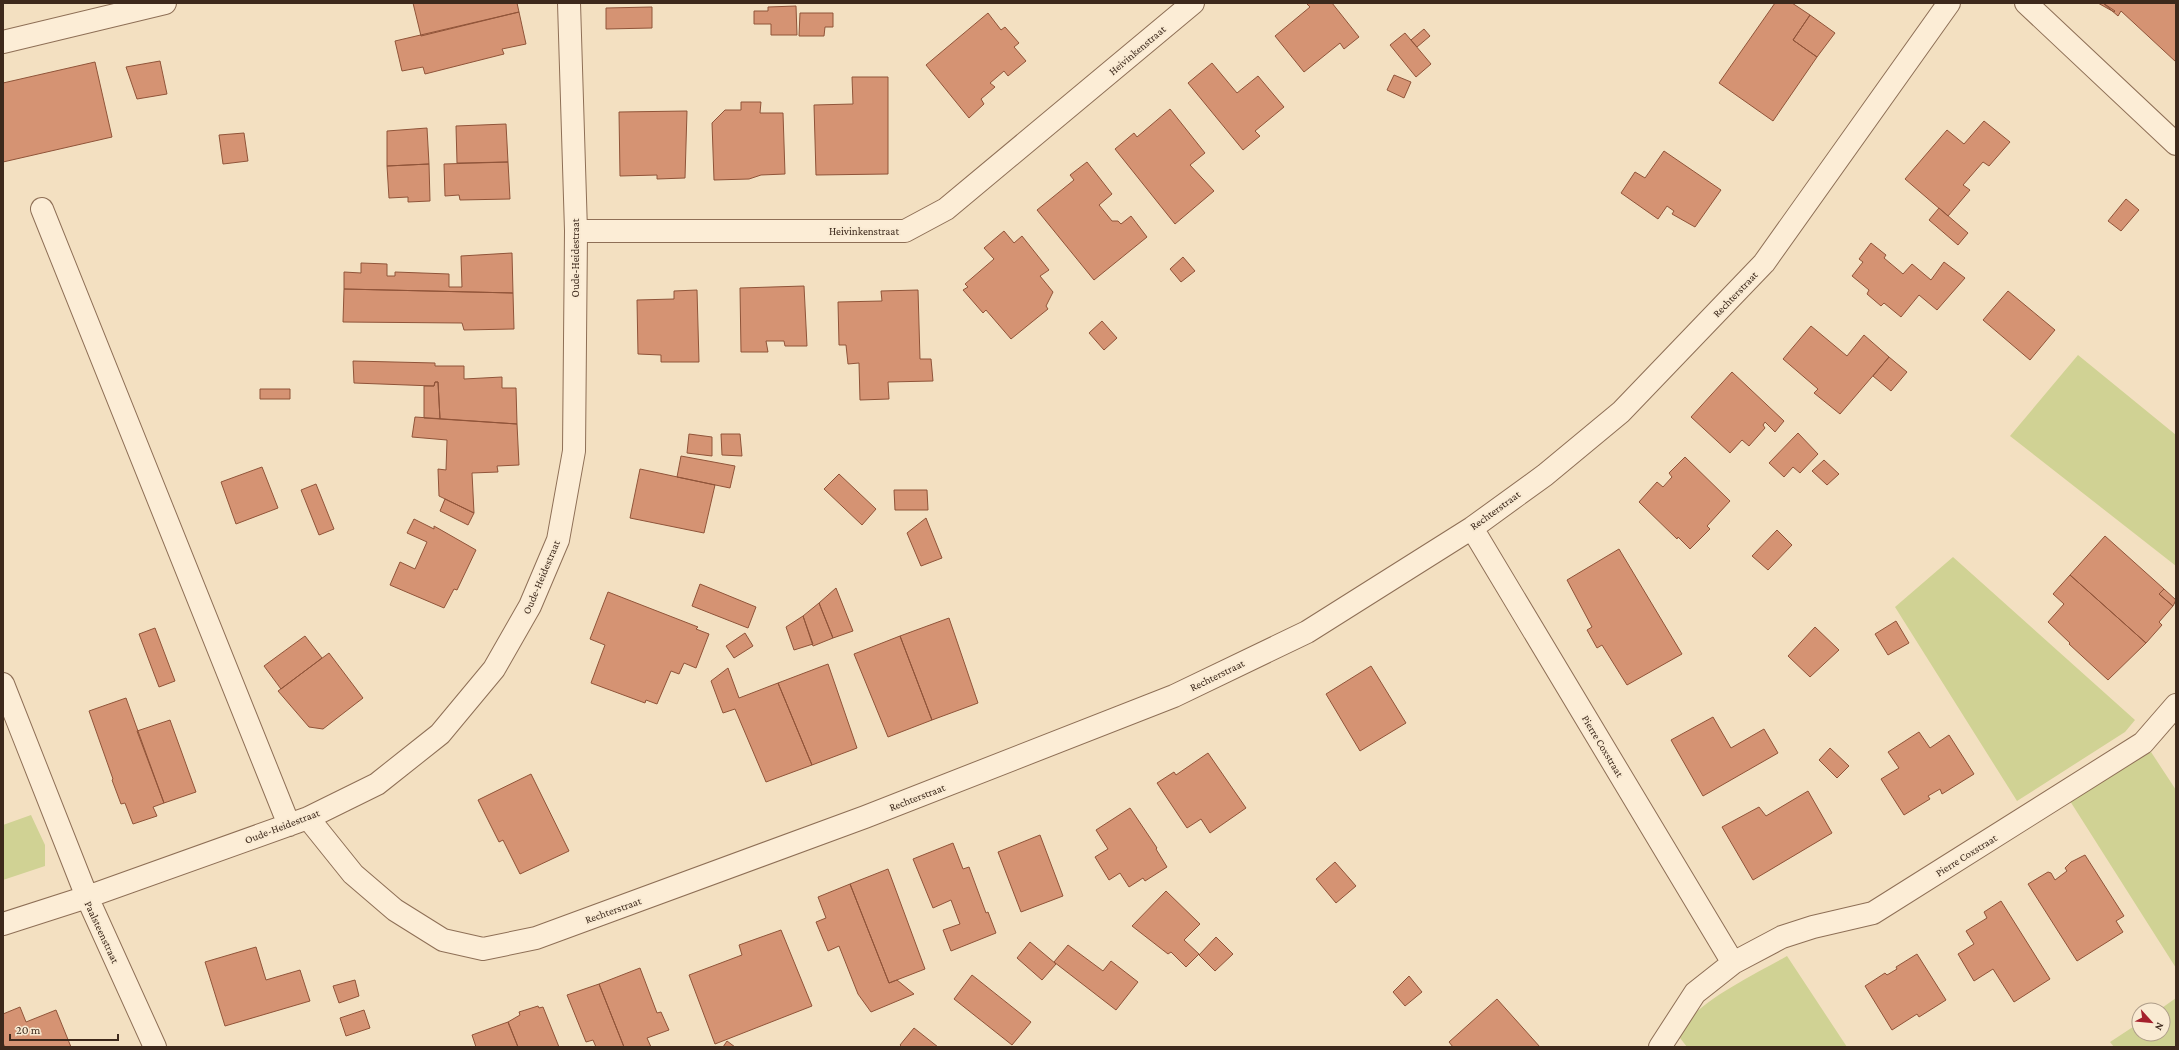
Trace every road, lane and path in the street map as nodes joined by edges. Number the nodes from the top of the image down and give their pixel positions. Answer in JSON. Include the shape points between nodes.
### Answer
{"nodes":[{"id":1,"x":165,"y":3,"type":"edge"},
{"id":2,"x":569,"y":3,"type":"edge"},
{"id":3,"x":1193,"y":3,"type":"edge"},
{"id":4,"x":1949,"y":3,"type":"edge"},
{"id":5,"x":2026,"y":3,"type":"edge"},
{"id":6,"x":3,"y":42,"type":"edge"},
{"id":7,"x":2176,"y":144,"type":"edge"},
{"id":8,"x":42,"y":209,"type":"dead end"},
{"id":9,"x":576,"y":231,"type":"junction"},
{"id":10,"x":1472,"y":528,"type":"junction"},
{"id":11,"x":3,"y":684,"type":"edge"},
{"id":12,"x":2176,"y":705,"type":"edge"},
{"id":13,"x":298,"y":822,"type":"junction"},
{"id":14,"x":87,"y":897,"type":"junction"},
{"id":15,"x":3,"y":924,"type":"edge"},
{"id":16,"x":1734,"y":963,"type":"junction"},
{"id":17,"x":155,"y":1047,"type":"edge"},
{"id":18,"x":1660,"y":1047,"type":"edge"}],
"edges":[{"from":1,"to":6,"type":"street"},
{"from":2,"to":9,"type":"street","name":"Oude-Heidestraat"},
{"from":3,"to":9,"type":"street","name":"Heivinkenstraat","via":[[946,209],[905,231]]},
{"from":4,"to":10,"type":"street","name":"Rechterstraat","via":[[1764,263],[1621,412],[1544,475]]},
{"from":5,"to":7,"type":"street"},
{"from":8,"to":13,"type":"street","name":"Rechterstraat"},
{"from":9,"to":13,"type":"street","name":"Oude-Heidestraat","via":[[574,451],[558,540],[530,606],[494,669],[440,734],[377,784]]},
{"from":10,"to":13,"type":"street","name":"Rechterstraat","via":[[1307,632],[1174,696],[865,817],[536,938],[483,949],[443,940],[396,910]]},
{"from":10,"to":16,"type":"street","name":"Pierre Coxstraat"},
{"from":11,"to":14,"type":"street"},
{"from":12,"to":16,"type":"street","name":"Pierre Coxstraat","via":[[2143,743],[1873,913],[1782,937]]},
{"from":13,"to":14,"type":"street","name":"Oude-Heidestraat"},
{"from":14,"to":15,"type":"street","name":"Paalsteenstraat"},
{"from":14,"to":17,"type":"street","name":"Paalsteenstraat"},
{"from":16,"to":18,"type":"street","name":"Pierre Coxstraat","via":[[1695,993]]}]}
